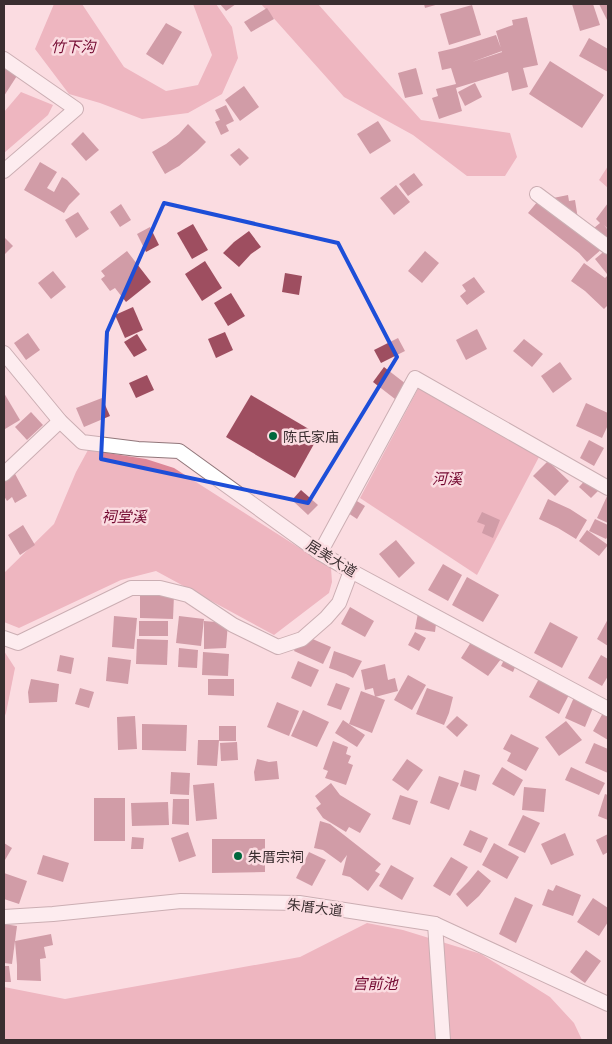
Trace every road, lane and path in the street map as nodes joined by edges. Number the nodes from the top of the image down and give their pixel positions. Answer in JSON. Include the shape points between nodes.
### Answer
{"nodes":[{"id":1,"x":4,"y":59,"type":"edge"},
{"id":2,"x":4,"y":171,"type":"edge"},
{"id":3,"x":537,"y":194,"type":"dead end"},
{"id":4,"x":608,"y":247,"type":"edge"},
{"id":5,"x":4,"y":353,"type":"edge"},
{"id":6,"x":60,"y":421,"type":"junction"},
{"id":7,"x":4,"y":474,"type":"edge"},
{"id":8,"x":608,"y":488,"type":"edge"},
{"id":9,"x":320,"y":552,"type":"junction"},
{"id":10,"x":351,"y":571,"type":"junction"},
{"id":11,"x":4,"y":638,"type":"edge"},
{"id":12,"x":608,"y":709,"type":"edge"},
{"id":13,"x":4,"y":917,"type":"edge"},
{"id":14,"x":435,"y":924,"type":"junction"},
{"id":15,"x":608,"y":1004,"type":"edge"},
{"id":16,"x":443,"y":1040,"type":"edge"}],
"edges":[{"from":1,"to":2,"type":"street","via":[[76,108]]},
{"from":3,"to":4,"type":"street"},
{"from":5,"to":6,"type":"street","name":"居美大道"},
{"from":6,"to":7,"type":"street"},
{"from":6,"to":9,"type":"street","name":"居美大道","via":[[82,442],[179,451]]},
{"from":8,"to":9,"type":"street","via":[[415,378]]},
{"from":9,"to":10,"type":"street","name":"居美大道"},
{"from":10,"to":11,"type":"street","via":[[338,604],[326,618],[302,639],[278,647],[233,625],[188,595],[160,588],[131,588],[18,643]]},
{"from":10,"to":12,"type":"street","name":"居美大道"},
{"from":13,"to":14,"type":"street","name":"朱厝大道","via":[[191,901],[299,903]]},
{"from":14,"to":15,"type":"street","name":"朱厝大道"},
{"from":14,"to":16,"type":"street"}]}
